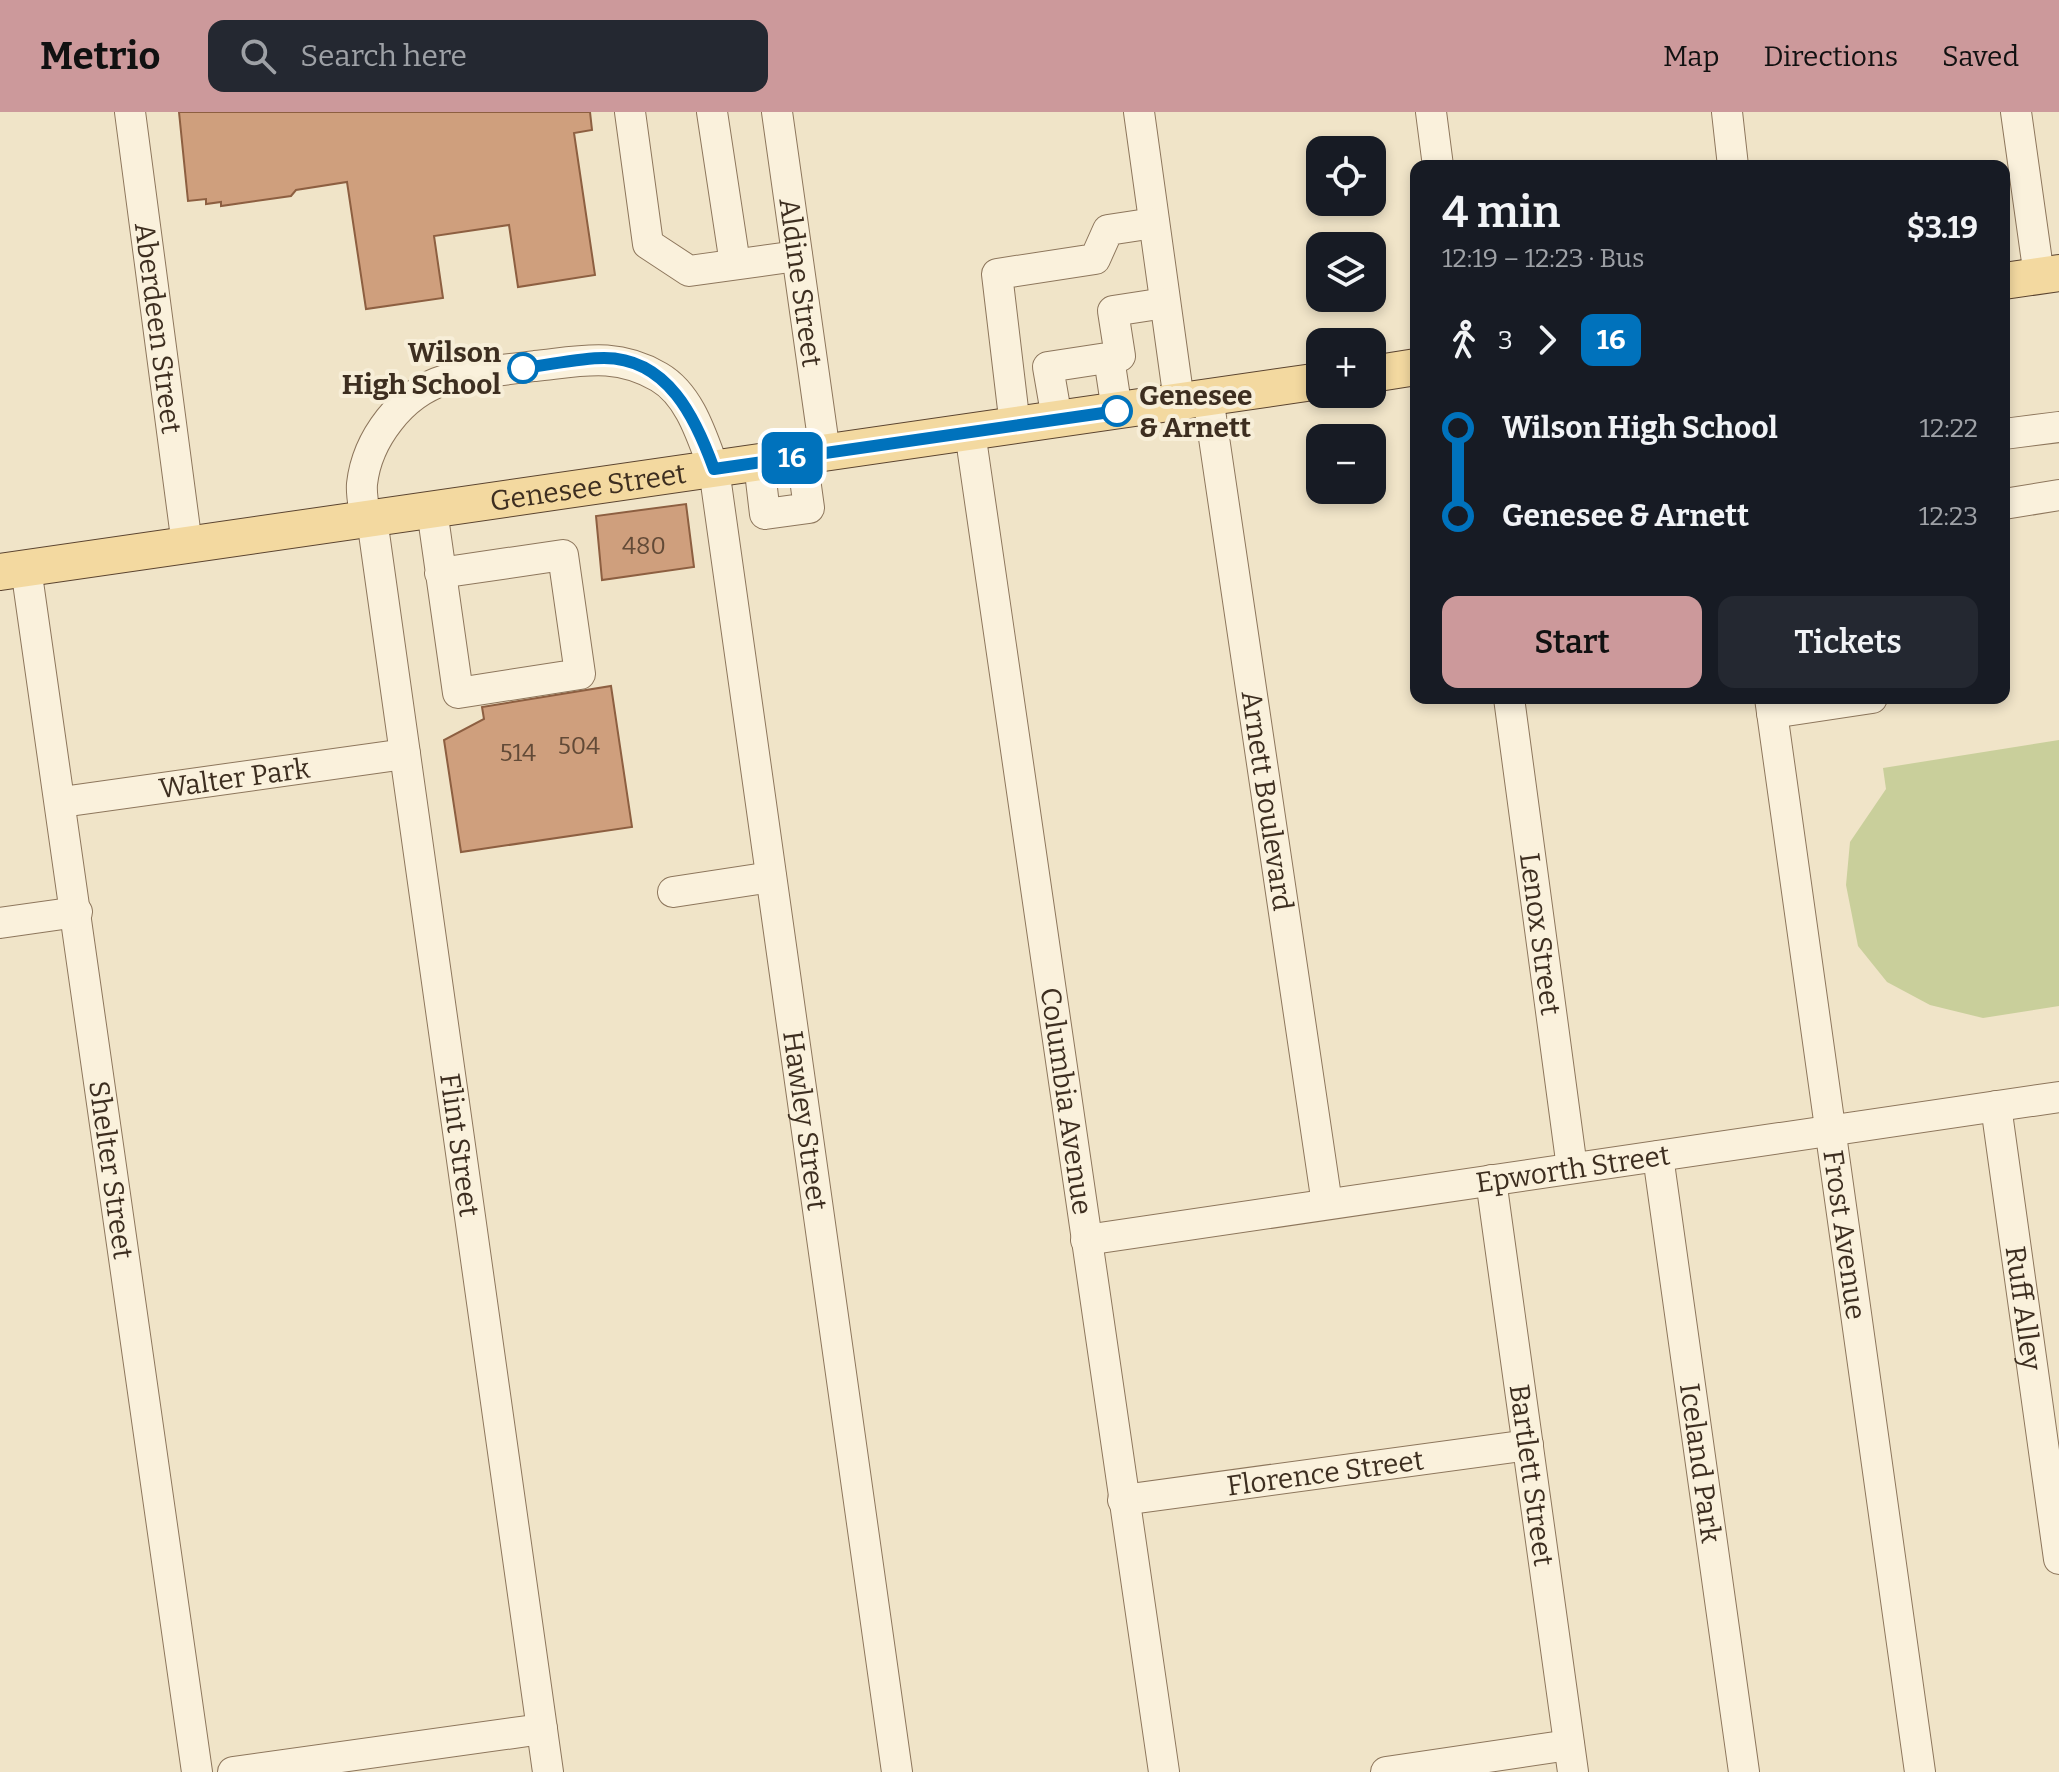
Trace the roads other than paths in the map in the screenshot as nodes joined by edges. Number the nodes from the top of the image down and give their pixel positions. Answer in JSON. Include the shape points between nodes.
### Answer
{"nodes":[{"id":1,"x":130,"y":112,"type":"edge"},
{"id":2,"x":630,"y":112,"type":"edge"},
{"id":3,"x":712,"y":112,"type":"edge"},
{"id":4,"x":777,"y":112,"type":"edge"},
{"id":5,"x":1139,"y":112,"type":"edge"},
{"id":6,"x":1431,"y":112,"type":"edge"},
{"id":7,"x":1727,"y":112,"type":"edge"},
{"id":8,"x":2016,"y":112,"type":"edge"},
{"id":9,"x":1437,"y":160,"type":"edge"},
{"id":10,"x":1732,"y":160,"type":"edge"},
{"id":11,"x":1154,"y":223,"type":"junction"},
{"id":12,"x":797,"y":256,"type":"junction"},
{"id":13,"x":735,"y":264,"type":"junction"},
{"id":14,"x":2049,"y":275,"type":"edge"},
{"id":15,"x":2010,"y":280,"type":"edge"},
{"id":16,"x":1165,"y":303,"type":"junction"},
{"id":17,"x":1109,"y":358,"type":"junction"},
{"id":18,"x":1410,"y":368,"type":"edge"},
{"id":19,"x":1386,"y":372,"type":"edge"},
{"id":20,"x":1306,"y":383,"type":"edge"},
{"id":21,"x":1193,"y":399,"type":"junction"},
{"id":22,"x":1117,"y":411,"type":"junction"},
{"id":23,"x":1057,"y":419,"type":"junction"},
{"id":24,"x":1015,"y":426,"type":"junction"},
{"id":25,"x":2059,"y":427,"type":"edge"},
{"id":26,"x":970,"y":432,"type":"junction"},
{"id":27,"x":2010,"y":433,"type":"edge"},
{"id":28,"x":814,"y":455,"type":"junction"},
{"id":29,"x":759,"y":463,"type":"junction"},
{"id":30,"x":714,"y":469,"type":"junction"},
{"id":31,"x":2059,"y":495,"type":"edge"},
{"id":32,"x":2010,"y":503,"type":"edge"},
{"id":33,"x":432,"y":510,"type":"junction"},
{"id":34,"x":369,"y":520,"type":"junction"},
{"id":35,"x":187,"y":545,"type":"junction"},
{"id":36,"x":13,"y":570,"type":"edge"},
{"id":37,"x":440,"y":573,"type":"junction"},
{"id":38,"x":1510,"y":704,"type":"edge"},
{"id":39,"x":1796,"y":704,"type":"edge"},
{"id":40,"x":1771,"y":706,"type":"edge"},
{"id":41,"x":405,"y":754,"type":"junction"},
{"id":42,"x":62,"y":802,"type":"junction"},
{"id":43,"x":771,"y":877,"type":"junction"},
{"id":44,"x":673,"y":892,"type":"dead end"},
{"id":45,"x":77,"y":912,"type":"junction"},
{"id":46,"x":0,"y":923,"type":"edge"},
{"id":47,"x":2059,"y":1097,"type":"edge"},
{"id":48,"x":1996,"y":1106,"type":"junction"},
{"id":49,"x":1831,"y":1131,"type":"junction"},
{"id":50,"x":1658,"y":1156,"type":"junction"},
{"id":51,"x":1572,"y":1168,"type":"junction"},
{"id":52,"x":1491,"y":1180,"type":"junction"},
{"id":53,"x":1327,"y":1204,"type":"junction"},
{"id":54,"x":1086,"y":1240,"type":"junction"},
{"id":55,"x":1528,"y":1445,"type":"junction"},
{"id":56,"x":1123,"y":1500,"type":"junction"},
{"id":57,"x":2059,"y":1559,"type":"edge"},
{"id":58,"x":542,"y":1729,"type":"junction"},
{"id":59,"x":1571,"y":1759,"type":"edge"},
{"id":60,"x":197,"y":1772,"type":"edge"},
{"id":61,"x":233,"y":1772,"type":"edge"},
{"id":62,"x":548,"y":1772,"type":"edge"},
{"id":63,"x":897,"y":1772,"type":"edge"},
{"id":64,"x":1164,"y":1772,"type":"edge"},
{"id":65,"x":1386,"y":1772,"type":"edge"},
{"id":66,"x":1744,"y":1772,"type":"edge"},
{"id":67,"x":1920,"y":1772,"type":"edge"}],
"edges":[{"from":1,"to":35,"type":"street","name":"Aberdeen Street"},
{"from":2,"to":13,"type":"street","via":[[648,244],[689,271]]},
{"from":3,"to":13,"type":"street"},
{"from":4,"to":12,"type":"street","name":"Aldine Street"},
{"from":5,"to":11,"type":"street","name":"Arnett Boulevard"},
{"from":6,"to":9,"type":"street"},
{"from":7,"to":10,"type":"street"},
{"from":8,"to":14,"type":"street"},
{"from":11,"to":16,"type":"street","name":"Arnett Boulevard"},
{"from":11,"to":24,"type":"street","via":[[1108,230],[1095,259],[997,274]]},
{"from":12,"to":13,"type":"street"},
{"from":12,"to":28,"type":"street","name":"Aldine Street"},
{"from":14,"to":15,"type":"main road"},
{"from":16,"to":17,"type":"street","via":[[1113,311],[1120,356]]},
{"from":16,"to":21,"type":"street","name":"Arnett Boulevard"},
{"from":17,"to":22,"type":"street"},
{"from":17,"to":23,"type":"street","via":[[1048,367]]},
{"from":18,"to":19,"type":"main road"},
{"from":20,"to":21,"type":"main road","name":"Genesee Street"},
{"from":21,"to":22,"type":"main road","name":"Genesee Street"},
{"from":21,"to":53,"type":"street","name":"Arnett Boulevard"},
{"from":22,"to":23,"type":"main road","name":"Genesee Street"},
{"from":23,"to":24,"type":"main road","name":"Genesee Street"},
{"from":24,"to":26,"type":"main road","name":"Genesee Street"},
{"from":25,"to":27,"type":"street"},
{"from":26,"to":28,"type":"main road","name":"Genesee Street"},
{"from":26,"to":54,"type":"street","name":"Columbia Avenue"},
{"from":28,"to":29,"type":"main road","name":"Genesee Street"},
{"from":28,"to":29,"type":"street","name":"Aldine Street","via":[[809,508],[765,514]]},
{"from":29,"to":30,"type":"main road","name":"Genesee Street"},
{"from":30,"to":33,"type":"main road","name":"Genesee Street"},
{"from":30,"to":34,"type":"street","name":"Hawley Street","via":[[689,408],[662,378],[631,364],[606,358],[493,371],[445,380],[416,393],[391,419],[369,453],[362,486]]},
{"from":30,"to":43,"type":"street","name":"Hawley Street"},
{"from":31,"to":32,"type":"street"},
{"from":33,"to":34,"type":"main road","name":"Genesee Street"},
{"from":33,"to":37,"type":"street"},
{"from":34,"to":35,"type":"main road","name":"Genesee Street"},
{"from":34,"to":41,"type":"street","name":"Flint Street"},
{"from":35,"to":36,"type":"main road","name":"Genesee Street"},
{"from":36,"to":42,"type":"street","name":"Shelter Street"},
{"from":37,"to":37,"type":"street","via":[[458,693],[580,674],[563,555]]},
{"from":38,"to":51,"type":"street","name":"Lenox Street"},
{"from":39,"to":40,"type":"street"},
{"from":40,"to":49,"type":"street","name":"Frost Avenue"},
{"from":41,"to":42,"type":"street","name":"Walter Park"},
{"from":41,"to":58,"type":"street","name":"Flint Street"},
{"from":42,"to":45,"type":"street","name":"Shelter Street"},
{"from":43,"to":44,"type":"street"},
{"from":43,"to":63,"type":"street","name":"Hawley Street"},
{"from":45,"to":46,"type":"street"},
{"from":45,"to":60,"type":"street","name":"Shelter Street"},
{"from":47,"to":48,"type":"street","name":"Epworth Street"},
{"from":48,"to":49,"type":"street","name":"Epworth Street"},
{"from":48,"to":57,"type":"street","name":"Ruff Alley"},
{"from":49,"to":50,"type":"street","name":"Epworth Street"},
{"from":49,"to":67,"type":"street","name":"Frost Avenue"},
{"from":50,"to":51,"type":"street","name":"Epworth Street"},
{"from":50,"to":66,"type":"street","name":"Iceland Park"},
{"from":51,"to":52,"type":"street","name":"Epworth Street"},
{"from":52,"to":53,"type":"street","name":"Epworth Street"},
{"from":52,"to":55,"type":"street","name":"Bartlett Street"},
{"from":53,"to":54,"type":"street","name":"Epworth Street"},
{"from":54,"to":56,"type":"street","name":"Columbia Avenue"},
{"from":55,"to":56,"type":"street","name":"Florence Street"},
{"from":55,"to":59,"type":"street","name":"Bartlett Street"},
{"from":56,"to":64,"type":"street","name":"Columbia Avenue"},
{"from":58,"to":61,"type":"street"},
{"from":58,"to":62,"type":"street","name":"Flint Street"},
{"from":59,"to":65,"type":"street"}]}
